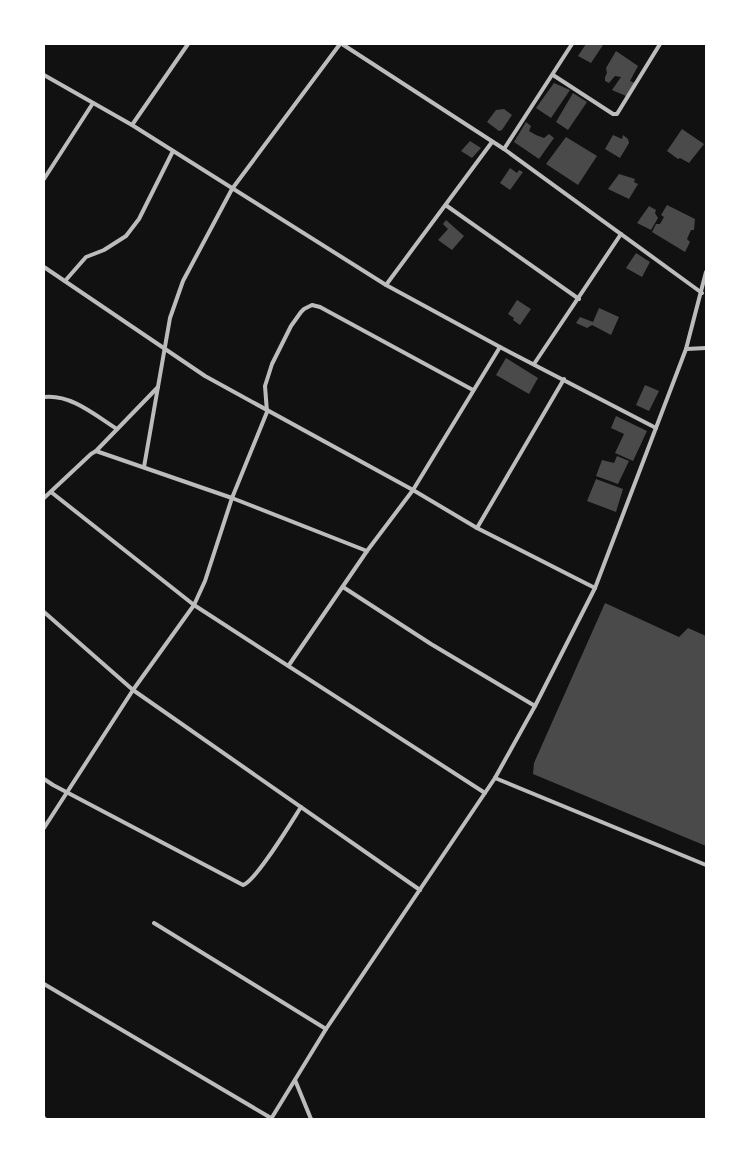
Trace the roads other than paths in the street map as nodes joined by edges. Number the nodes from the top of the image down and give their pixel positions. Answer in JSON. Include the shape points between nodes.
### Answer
{"nodes":[{"id":1,"x":188,"y":44,"type":"edge"},
{"id":2,"x":341,"y":44,"type":"edge"},
{"id":3,"x":572,"y":44,"type":"edge"},
{"id":4,"x":660,"y":44,"type":"edge"},
{"id":5,"x":44,"y":75,"type":"edge"},
{"id":6,"x":553,"y":75,"type":"junction"},
{"id":7,"x":93,"y":103,"type":"junction"},
{"id":8,"x":132,"y":125,"type":"junction"},
{"id":9,"x":492,"y":142,"type":"junction"},
{"id":10,"x":504,"y":149,"type":"junction"},
{"id":11,"x":173,"y":151,"type":"junction"},
{"id":12,"x":44,"y":179,"type":"edge"},
{"id":13,"x":232,"y":189,"type":"junction"},
{"id":14,"x":447,"y":206,"type":"junction"},
{"id":15,"x":621,"y":234,"type":"junction"},
{"id":16,"x":44,"y":267,"type":"edge"},
{"id":17,"x":706,"y":272,"type":"edge"},
{"id":18,"x":66,"y":281,"type":"junction"},
{"id":19,"x":386,"y":285,"type":"junction"},
{"id":20,"x":702,"y":293,"type":"junction"},
{"id":21,"x":579,"y":299,"type":"junction"},
{"id":22,"x":164,"y":347,"type":"junction"},
{"id":23,"x":500,"y":347,"type":"junction"},
{"id":24,"x":706,"y":348,"type":"edge"},
{"id":25,"x":686,"y":349,"type":"junction"},
{"id":26,"x":534,"y":364,"type":"junction"},
{"id":27,"x":564,"y":379,"type":"junction"},
{"id":28,"x":158,"y":387,"type":"junction"},
{"id":29,"x":473,"y":390,"type":"junction"},
{"id":30,"x":44,"y":397,"type":"edge"},
{"id":31,"x":267,"y":412,"type":"junction"},
{"id":32,"x":656,"y":428,"type":"junction"},
{"id":33,"x":117,"y":429,"type":"junction"},
{"id":34,"x":96,"y":450,"type":"junction"},
{"id":35,"x":144,"y":467,"type":"junction"},
{"id":36,"x":413,"y":490,"type":"junction"},
{"id":37,"x":51,"y":492,"type":"junction"},
{"id":38,"x":44,"y":498,"type":"edge"},
{"id":39,"x":232,"y":498,"type":"junction"},
{"id":40,"x":478,"y":528,"type":"junction"},
{"id":41,"x":367,"y":551,"type":"junction"},
{"id":42,"x":343,"y":587,"type":"junction"},
{"id":43,"x":595,"y":588,"type":"junction"},
{"id":44,"x":194,"y":605,"type":"junction"},
{"id":45,"x":44,"y":612,"type":"edge"},
{"id":46,"x":289,"y":665,"type":"junction"},
{"id":47,"x":133,"y":690,"type":"junction"},
{"id":48,"x":535,"y":706,"type":"junction"},
{"id":49,"x":495,"y":778,"type":"junction"},
{"id":50,"x":44,"y":779,"type":"edge"},
{"id":51,"x":66,"y":792,"type":"junction"},
{"id":52,"x":485,"y":793,"type":"junction"},
{"id":53,"x":301,"y":806,"type":"junction"},
{"id":54,"x":44,"y":828,"type":"edge"},
{"id":55,"x":706,"y":865,"type":"edge"},
{"id":56,"x":420,"y":890,"type":"junction"},
{"id":57,"x":154,"y":923,"type":"dead end"},
{"id":58,"x":44,"y":984,"type":"edge"},
{"id":59,"x":326,"y":1029,"type":"junction"},
{"id":60,"x":295,"y":1080,"type":"junction"},
{"id":61,"x":271,"y":1118,"type":"edge"},
{"id":62,"x":311,"y":1119,"type":"edge"}],
"edges":[{"from":1,"to":8,"type":"street"},
{"from":2,"to":9,"type":"street"},
{"from":2,"to":13,"type":"street"},
{"from":3,"to":6,"type":"street"},
{"from":4,"to":6,"type":"street","via":[[617,114],[613,114]]},
{"from":5,"to":7,"type":"street"},
{"from":6,"to":10,"type":"street"},
{"from":7,"to":8,"type":"street"},
{"from":7,"to":12,"type":"street"},
{"from":8,"to":11,"type":"street"},
{"from":9,"to":10,"type":"street"},
{"from":9,"to":14,"type":"street"},
{"from":10,"to":15,"type":"street"},
{"from":11,"to":13,"type":"street"},
{"from":11,"to":18,"type":"street","via":[[139,219],[126,236],[104,250],[86,257]]},
{"from":13,"to":19,"type":"street"},
{"from":13,"to":22,"type":"street","via":[[183,281],[170,318]]},
{"from":14,"to":19,"type":"street"},
{"from":14,"to":21,"type":"street"},
{"from":15,"to":20,"type":"street"},
{"from":15,"to":21,"type":"street"},
{"from":16,"to":18,"type":"street"},
{"from":17,"to":20,"type":"street"},
{"from":18,"to":22,"type":"street"},
{"from":19,"to":23,"type":"street"},
{"from":20,"to":25,"type":"street"},
{"from":21,"to":26,"type":"street"},
{"from":22,"to":28,"type":"street"},
{"from":22,"to":31,"type":"street","via":[[205,376]]},
{"from":23,"to":26,"type":"street"},
{"from":23,"to":29,"type":"street"},
{"from":24,"to":25,"type":"street"},
{"from":25,"to":32,"type":"street"},
{"from":26,"to":27,"type":"street"},
{"from":27,"to":32,"type":"street"},
{"from":27,"to":40,"type":"street"},
{"from":28,"to":33,"type":"street"},
{"from":28,"to":35,"type":"street"},
{"from":29,"to":31,"type":"street","via":[[325,309],[312,305],[300,312],[272,364],[265,386]]},
{"from":29,"to":36,"type":"street"},
{"from":30,"to":33,"type":"street","via":[[55,395],[76,402]]},
{"from":31,"to":36,"type":"street"},
{"from":31,"to":39,"type":"street"},
{"from":32,"to":43,"type":"street"},
{"from":33,"to":34,"type":"street"},
{"from":34,"to":35,"type":"street"},
{"from":34,"to":37,"type":"street"},
{"from":35,"to":39,"type":"street"},
{"from":36,"to":40,"type":"street"},
{"from":36,"to":41,"type":"street"},
{"from":37,"to":38,"type":"street"},
{"from":37,"to":44,"type":"street"},
{"from":39,"to":41,"type":"street"},
{"from":39,"to":44,"type":"street","via":[[205,581]]},
{"from":40,"to":43,"type":"street"},
{"from":41,"to":42,"type":"street"},
{"from":42,"to":46,"type":"street"},
{"from":42,"to":48,"type":"street","via":[[431,644]]},
{"from":43,"to":48,"type":"street"},
{"from":44,"to":46,"type":"street"},
{"from":44,"to":47,"type":"street"},
{"from":45,"to":47,"type":"street"},
{"from":46,"to":52,"type":"street"},
{"from":47,"to":51,"type":"street"},
{"from":47,"to":53,"type":"street"},
{"from":48,"to":49,"type":"street"},
{"from":49,"to":52,"type":"street"},
{"from":49,"to":55,"type":"street"},
{"from":50,"to":51,"type":"street"},
{"from":51,"to":53,"type":"street","via":[[243,885],[250,881],[262,866]]},
{"from":51,"to":54,"type":"street"},
{"from":52,"to":56,"type":"street"},
{"from":53,"to":56,"type":"street"},
{"from":56,"to":59,"type":"street"},
{"from":57,"to":59,"type":"street"},
{"from":58,"to":61,"type":"street"},
{"from":59,"to":60,"type":"street"},
{"from":60,"to":61,"type":"street"},
{"from":60,"to":62,"type":"street"}]}
